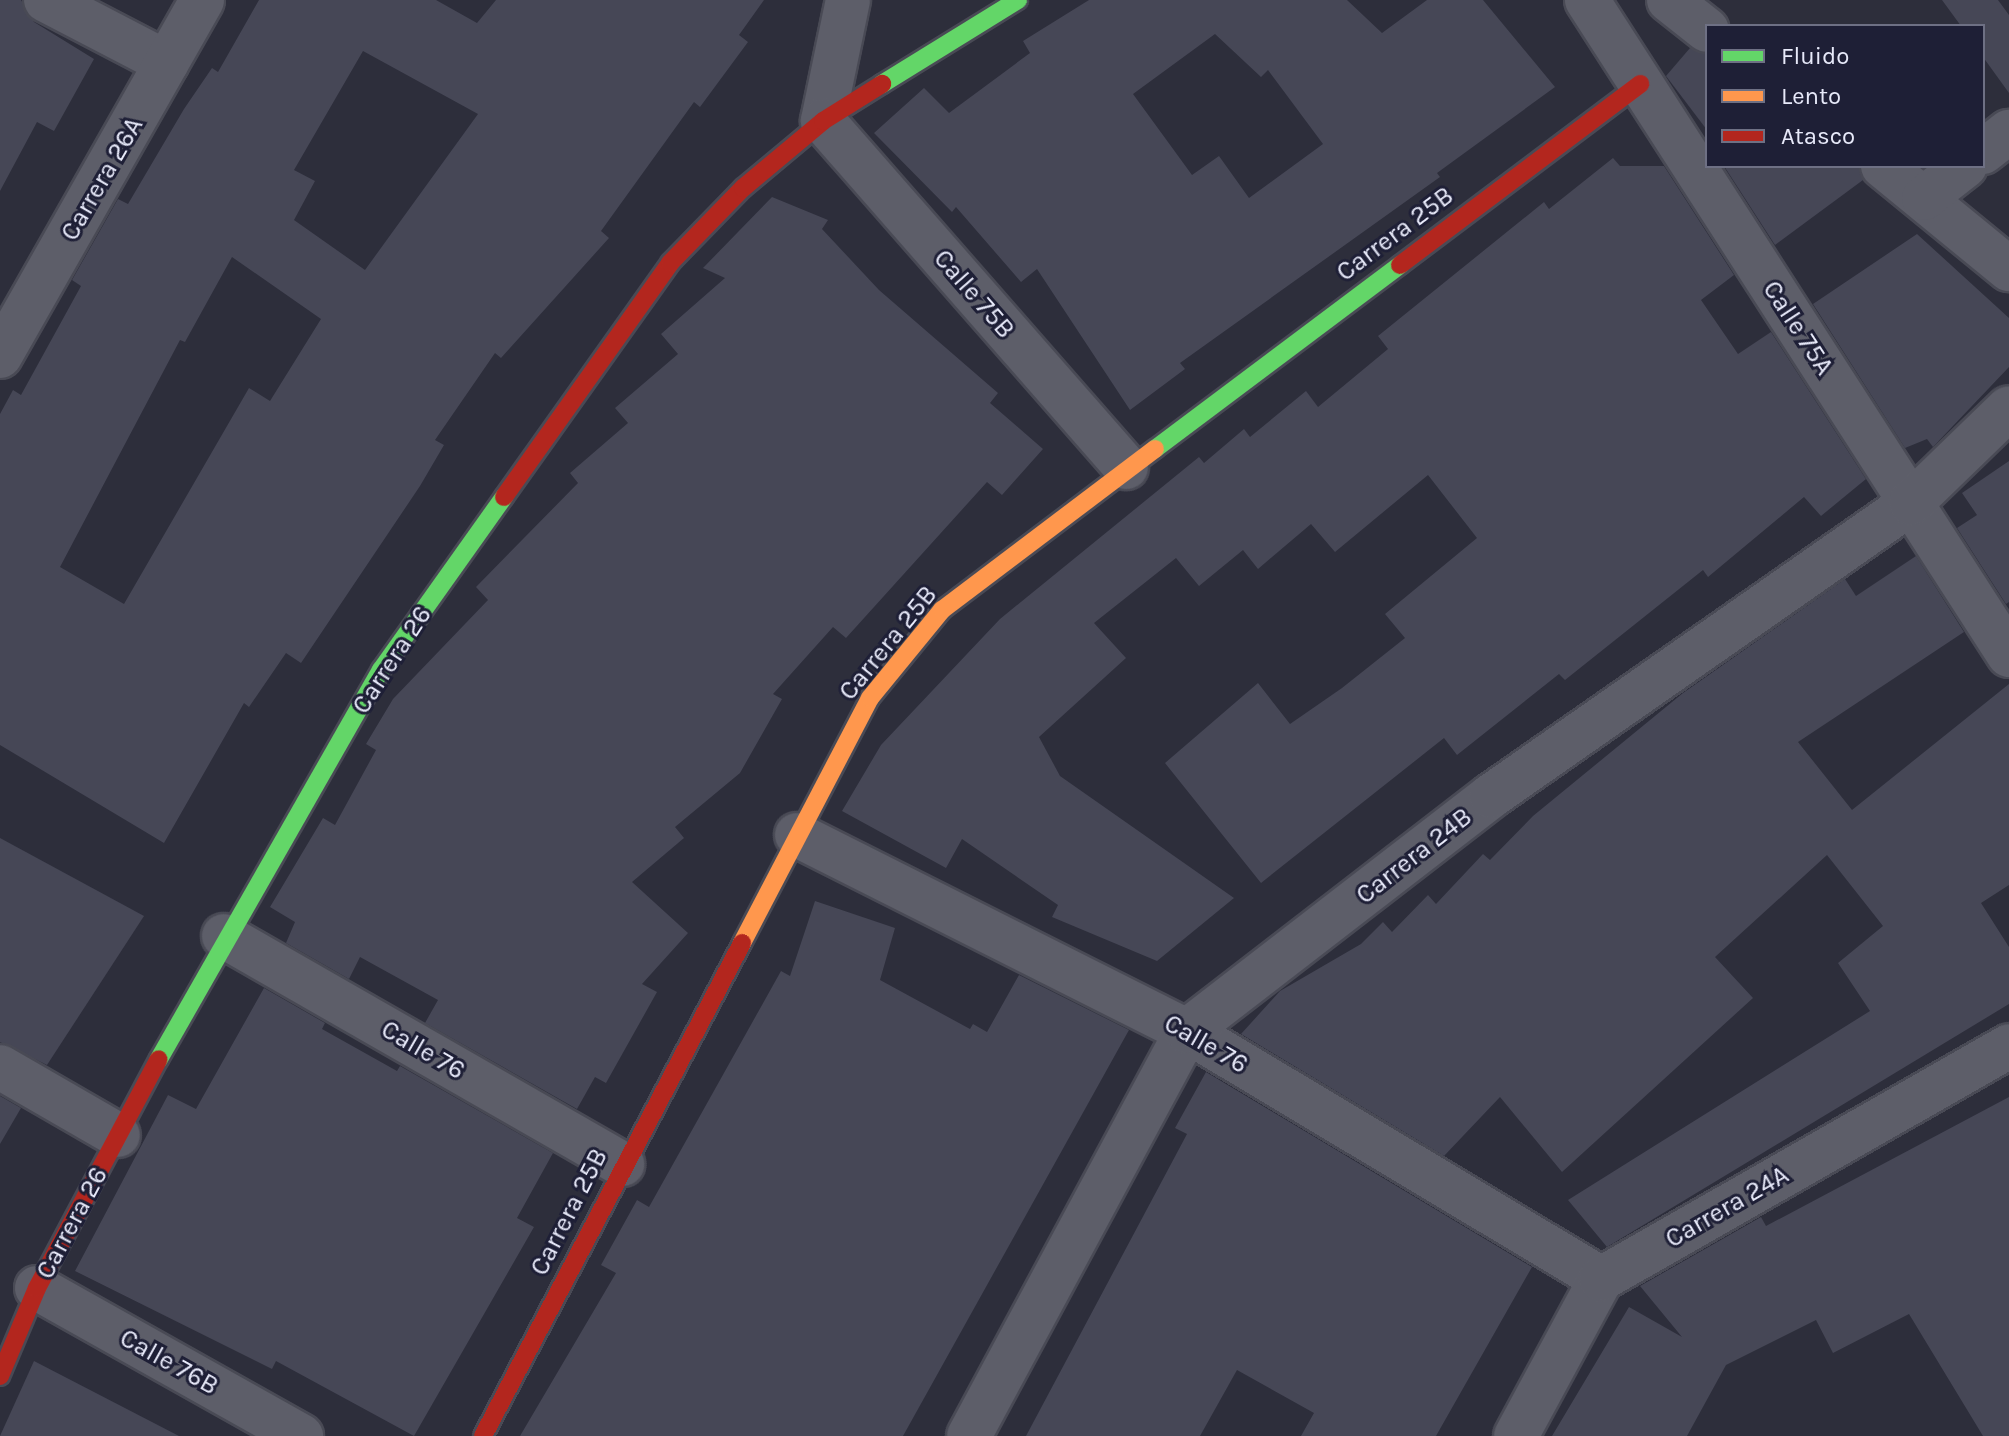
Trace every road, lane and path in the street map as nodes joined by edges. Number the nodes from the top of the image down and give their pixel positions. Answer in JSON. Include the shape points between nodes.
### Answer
{"nodes":[{"id":1,"x":46,"y":0,"type":"edge"},
{"id":2,"x":202,"y":0,"type":"edge"},
{"id":3,"x":848,"y":0,"type":"edge"},
{"id":4,"x":1018,"y":0,"type":"edge"},
{"id":5,"x":1587,"y":0,"type":"edge"},
{"id":6,"x":1669,"y":0,"type":"edge"},
{"id":7,"x":1705,"y":28,"type":"edge"},
{"id":8,"x":167,"y":63,"type":"junction"},
{"id":9,"x":1640,"y":84,"type":"junction"},
{"id":10,"x":823,"y":121,"type":"junction"},
{"id":11,"x":2009,"y":132,"type":"edge"},
{"id":12,"x":1985,"y":150,"type":"edge"},
{"id":13,"x":1886,"y":168,"type":"edge"},
{"id":14,"x":1962,"y":168,"type":"edge"},
{"id":15,"x":1924,"y":198,"type":"junction"},
{"id":16,"x":2009,"y":269,"type":"edge"},
{"id":17,"x":0,"y":356,"type":"edge"},
{"id":18,"x":2009,"y":408,"type":"edge"},
{"id":19,"x":1126,"y":467,"type":"junction"},
{"id":20,"x":1911,"y":503,"type":"junction"},
{"id":21,"x":2009,"y":655,"type":"edge"},
{"id":22,"x":797,"y":835,"type":"junction"},
{"id":23,"x":224,"y":936,"type":"junction"},
{"id":24,"x":1187,"y":1031,"type":"junction"},
{"id":25,"x":2009,"y":1046,"type":"edge"},
{"id":26,"x":0,"y":1067,"type":"edge"},
{"id":27,"x":118,"y":1135,"type":"junction"},
{"id":28,"x":622,"y":1164,"type":"junction"},
{"id":29,"x":1601,"y":1279,"type":"junction"},
{"id":30,"x":37,"y":1288,"type":"junction"},
{"id":31,"x":0,"y":1376,"type":"edge"},
{"id":32,"x":301,"y":1436,"type":"edge"},
{"id":33,"x":483,"y":1436,"type":"edge"},
{"id":34,"x":969,"y":1436,"type":"edge"},
{"id":35,"x":1516,"y":1436,"type":"edge"}],
"edges":[{"from":1,"to":8,"type":"street"},
{"from":2,"to":8,"type":"street","name":"Carrera 26A"},
{"from":3,"to":10,"type":"street"},
{"from":4,"to":10,"type":"street"},
{"from":5,"to":9,"type":"street","name":"Calle 75A"},
{"from":6,"to":7,"type":"street"},
{"from":8,"to":17,"type":"street","name":"Carrera 26A"},
{"from":9,"to":19,"type":"street","name":"Carrera 25B"},
{"from":9,"to":20,"type":"street","name":"Calle 75A"},
{"from":10,"to":19,"type":"street","name":"Calle 75B"},
{"from":10,"to":23,"type":"street","name":"Carrera 26","via":[[743,188],[670,263],[381,670]]},
{"from":11,"to":12,"type":"street"},
{"from":13,"to":15,"type":"street"},
{"from":14,"to":15,"type":"street"},
{"from":15,"to":16,"type":"street"},
{"from":18,"to":20,"type":"street","name":"Carrera 24B"},
{"from":19,"to":22,"type":"street","name":"Carrera 25B","via":[[942,610],[870,698]]},
{"from":20,"to":21,"type":"street","name":"Calle 75A"},
{"from":20,"to":24,"type":"street","name":"Carrera 24B","via":[[1491,796]]},
{"from":22,"to":24,"type":"street","name":"Calle 76"},
{"from":22,"to":28,"type":"street","name":"Carrera 25B"},
{"from":23,"to":27,"type":"street","name":"Carrera 26"},
{"from":23,"to":28,"type":"street","name":"Calle 76"},
{"from":24,"to":29,"type":"street","name":"Calle 76"},
{"from":24,"to":34,"type":"street","name":"Carrera 24B"},
{"from":25,"to":29,"type":"street","name":"Carrera 24A"},
{"from":26,"to":27,"type":"street"},
{"from":27,"to":30,"type":"street","name":"Carrera 26"},
{"from":28,"to":33,"type":"street","name":"Carrera 25B"},
{"from":29,"to":35,"type":"street"},
{"from":30,"to":31,"type":"street","name":"Carrera 26"},
{"from":30,"to":32,"type":"street","name":"Calle 76B"}]}
